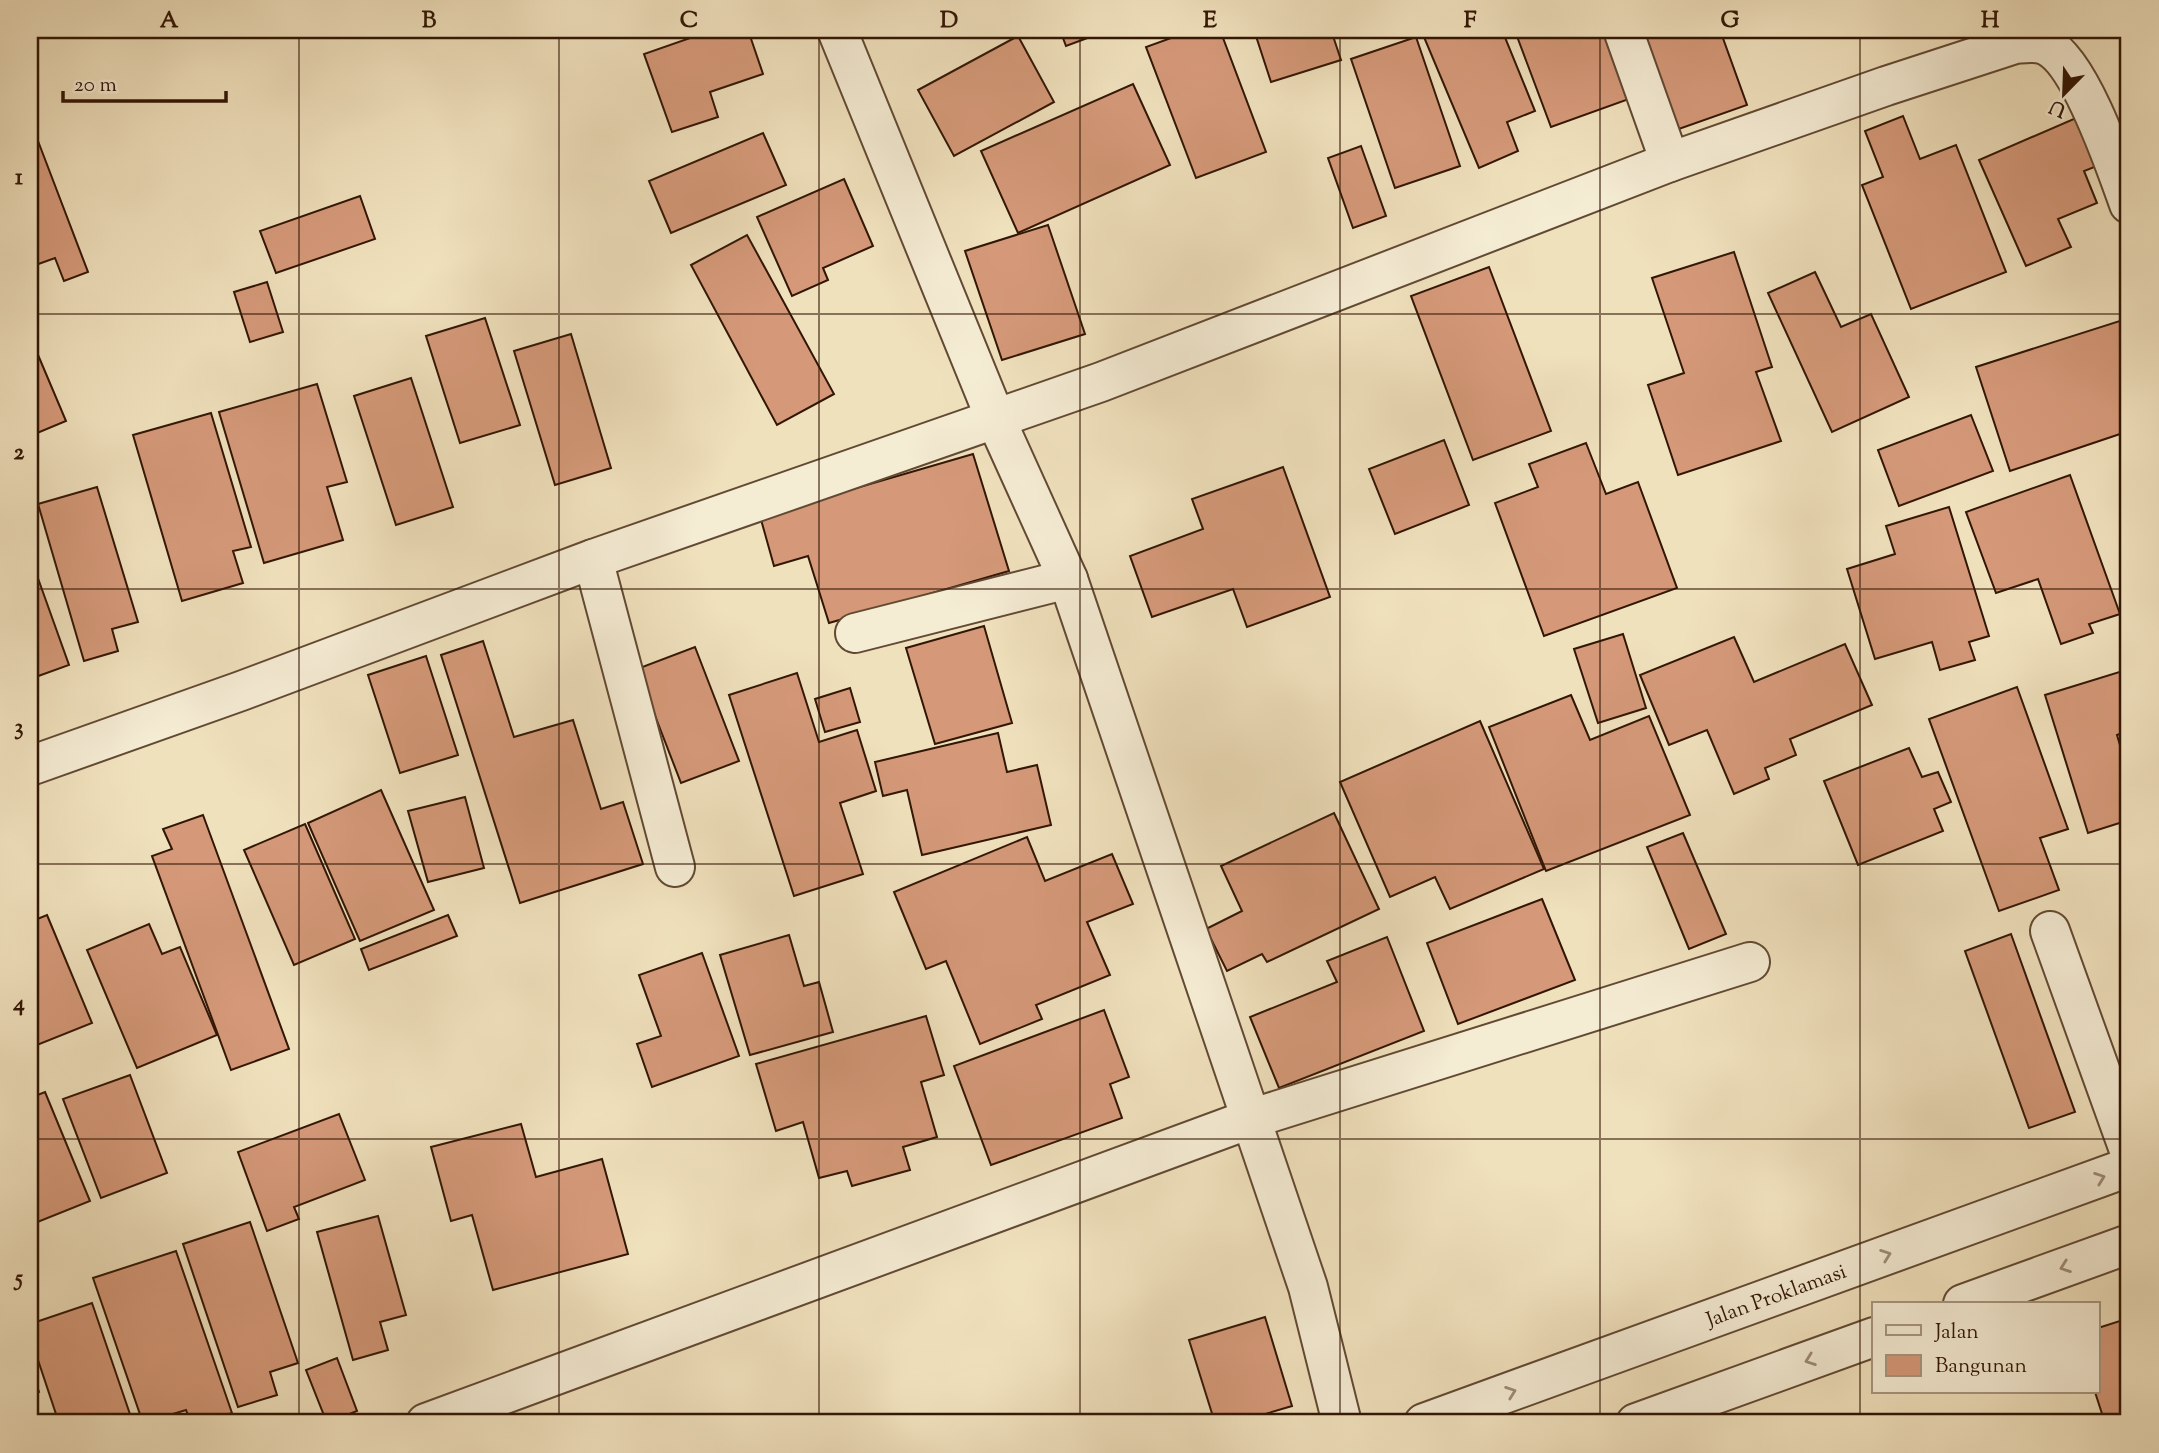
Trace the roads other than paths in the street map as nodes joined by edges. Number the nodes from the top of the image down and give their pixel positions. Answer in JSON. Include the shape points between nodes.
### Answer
{"nodes":[{"id":1,"x":837,"y":30,"type":"edge"},
{"id":2,"x":1623,"y":30,"type":"edge"},
{"id":3,"x":1670,"y":162,"type":"junction"},
{"id":4,"x":2129,"y":204,"type":"edge"},
{"id":5,"x":996,"y":419,"type":"junction"},
{"id":6,"x":593,"y":559,"type":"junction"},
{"id":7,"x":1068,"y":579,"type":"junction"},
{"id":8,"x":855,"y":633,"type":"dead end"},
{"id":9,"x":30,"y":766,"type":"edge"},
{"id":10,"x":675,"y":867,"type":"dead end"},
{"id":11,"x":2050,"y":931,"type":"dead end"},
{"id":12,"x":1750,"y":962,"type":"dead end"},
{"id":13,"x":1250,"y":1119,"type":"junction"},
{"id":14,"x":2129,"y":1150,"type":"edge"},
{"id":15,"x":2129,"y":1167,"type":"edge"},
{"id":16,"x":2129,"y":1244,"type":"edge"},
{"id":17,"x":1970,"y":1302,"type":"edge"},
{"id":18,"x":1872,"y":1338,"type":"edge"},
{"id":19,"x":426,"y":1423,"type":"edge"},
{"id":20,"x":1342,"y":1423,"type":"edge"},
{"id":21,"x":1424,"y":1423,"type":"edge"},
{"id":22,"x":1636,"y":1423,"type":"edge"}],
"edges":[{"from":1,"to":5,"type":"street"},
{"from":2,"to":3,"type":"street"},
{"from":3,"to":4,"type":"street","via":[[1939,68],[2031,42],[2048,47],[2077,81]]},
{"from":3,"to":5,"type":"street"},
{"from":5,"to":6,"type":"street"},
{"from":5,"to":7,"type":"street"},
{"from":6,"to":9,"type":"street"},
{"from":6,"to":10,"type":"street"},
{"from":7,"to":8,"type":"street"},
{"from":7,"to":13,"type":"street"},
{"from":11,"to":14,"type":"street"},
{"from":12,"to":13,"type":"street"},
{"from":13,"to":19,"type":"street"},
{"from":13,"to":20,"type":"street","via":[[1308,1287]]},
{"from":21,"to":15,"type":"street","name":"Jalan Proklamasi","one_way":true},
{"from":16,"to":17,"type":"street","one_way":true},
{"from":18,"to":22,"type":"street","one_way":true}]}
